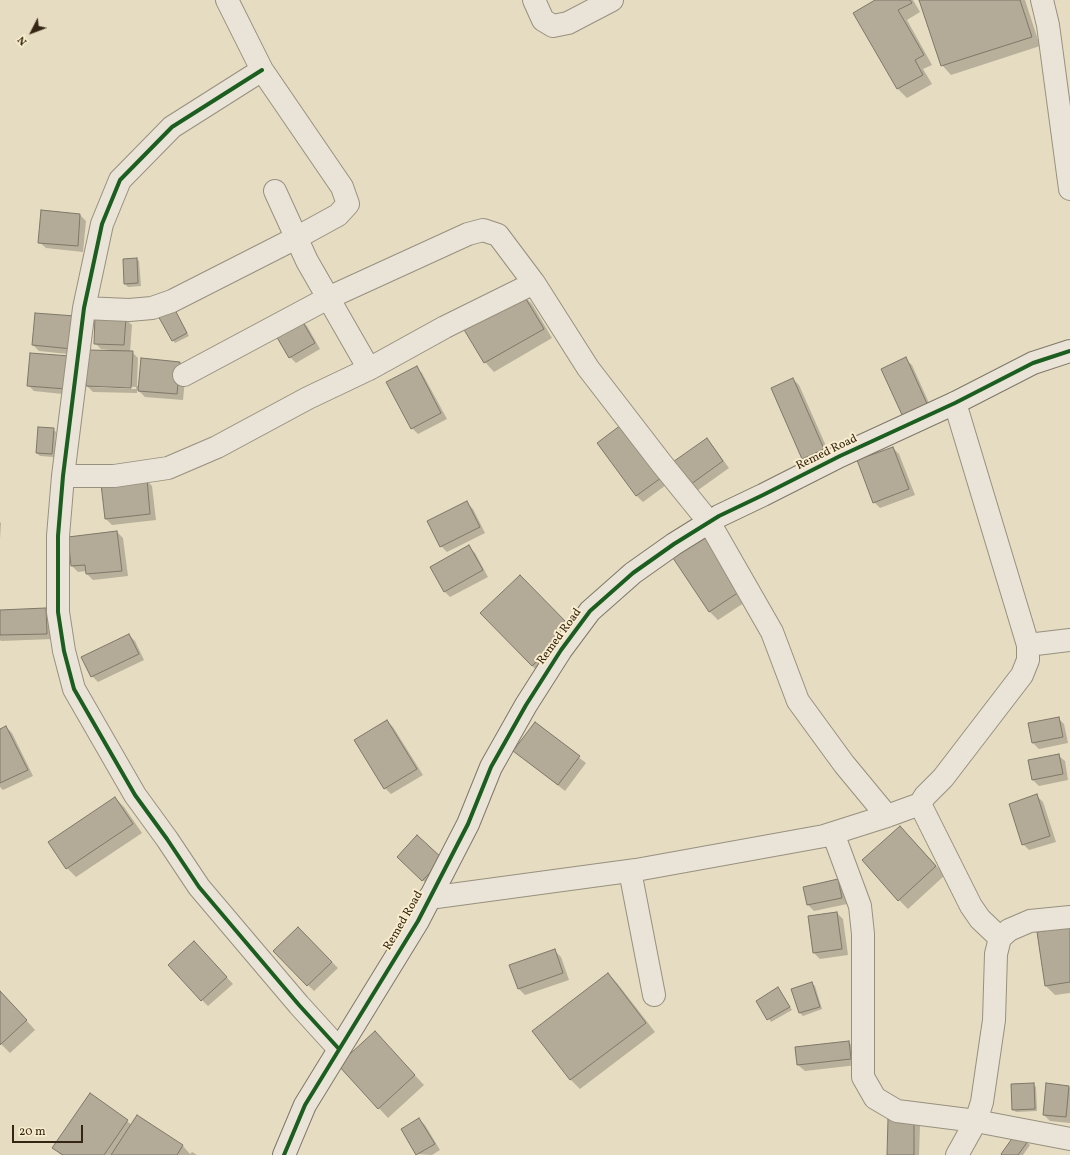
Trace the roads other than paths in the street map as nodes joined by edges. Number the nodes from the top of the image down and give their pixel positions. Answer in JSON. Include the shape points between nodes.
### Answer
{"nodes":[{"id":1,"x":227,"y":0,"type":"edge"},
{"id":2,"x":534,"y":0,"type":"edge"},
{"id":3,"x":612,"y":0,"type":"edge"},
{"id":4,"x":1042,"y":0,"type":"edge"},
{"id":5,"x":262,"y":70,"type":"junction"},
{"id":6,"x":1068,"y":164,"type":"edge"},
{"id":7,"x":1070,"y":189,"type":"edge"},
{"id":8,"x":275,"y":191,"type":"dead end"},
{"id":9,"x":296,"y":238,"type":"junction"},
{"id":10,"x":534,"y":283,"type":"junction"},
{"id":11,"x":328,"y":298,"type":"junction"},
{"id":12,"x":84,"y":308,"type":"junction"},
{"id":13,"x":1070,"y":351,"type":"edge"},
{"id":14,"x":369,"y":369,"type":"junction"},
{"id":15,"x":184,"y":376,"type":"dead end"},
{"id":16,"x":955,"y":404,"type":"junction"},
{"id":17,"x":62,"y":476,"type":"junction"},
{"id":18,"x":709,"y":522,"type":"junction"},
{"id":19,"x":1070,"y":640,"type":"edge"},
{"id":20,"x":1028,"y":645,"type":"junction"},
{"id":21,"x":920,"y":804,"type":"junction"},
{"id":22,"x":887,"y":816,"type":"junction"},
{"id":23,"x":833,"y":833,"type":"junction"},
{"id":24,"x":630,"y":871,"type":"junction"},
{"id":25,"x":429,"y":898,"type":"junction"},
{"id":26,"x":1070,"y":918,"type":"edge"},
{"id":27,"x":1000,"y":938,"type":"junction"},
{"id":28,"x":654,"y":995,"type":"dead end"},
{"id":29,"x":339,"y":1049,"type":"junction"},
{"id":30,"x":976,"y":1121,"type":"junction"},
{"id":31,"x":1070,"y":1139,"type":"edge"},
{"id":32,"x":284,"y":1155,"type":"edge"},
{"id":33,"x":957,"y":1155,"type":"edge"}],
"edges":[{"from":1,"to":5,"type":"street"},
{"from":2,"to":3,"type":"street","via":[[543,20],[552,26],[568,23]]},
{"from":4,"to":6,"type":"street","via":[[1048,24]]},
{"from":5,"to":9,"type":"street","via":[[342,187],[348,204],[338,215]]},
{"from":5,"to":12,"type":"street","via":[[172,127],[120,180],[102,224]]},
{"from":6,"to":7,"type":"street"},
{"from":8,"to":9,"type":"street"},
{"from":9,"to":11,"type":"street"},
{"from":9,"to":12,"type":"street","via":[[172,301],[152,308]]},
{"from":10,"to":11,"type":"street","via":[[498,235],[483,230],[468,234]]},
{"from":10,"to":14,"type":"street","via":[[445,327]]},
{"from":10,"to":18,"type":"street","via":[[588,368]]},
{"from":11,"to":14,"type":"street"},
{"from":11,"to":15,"type":"street"},
{"from":12,"to":17,"type":"street"},
{"from":13,"to":16,"type":"street","name":"Remed Road","via":[[1033,363]]},
{"from":14,"to":17,"type":"street","via":[[308,398],[217,447],[168,468],[114,476]]},
{"from":16,"to":18,"type":"street","name":"Remed Road","via":[[840,456]]},
{"from":16,"to":20,"type":"street"},
{"from":17,"to":29,"type":"street","via":[[58,536],[58,612],[74,690],[135,795],[199,887]]},
{"from":18,"to":22,"type":"street","via":[[772,632],[798,701],[844,764]]},
{"from":18,"to":25,"type":"street","name":"Remed Road","via":[[634,573],[590,612],[561,650],[491,767],[468,824]]},
{"from":19,"to":20,"type":"street"},
{"from":20,"to":21,"type":"street","via":[[1028,660],[1022,674],[943,778]]},
{"from":21,"to":22,"type":"street"},
{"from":21,"to":27,"type":"street","via":[[971,906],[980,919]]},
{"from":22,"to":23,"type":"street"},
{"from":23,"to":24,"type":"street"},
{"from":23,"to":30,"type":"street","via":[[860,906],[863,934],[863,1077],[875,1098],[897,1111]]},
{"from":24,"to":25,"type":"street"},
{"from":24,"to":28,"type":"street"},
{"from":25,"to":29,"type":"street","name":"Remed Road"},
{"from":26,"to":27,"type":"street","via":[[1030,921],[1009,930]]},
{"from":27,"to":30,"type":"street","via":[[996,954],[992,1042],[982,1102]]},
{"from":29,"to":32,"type":"street","name":"Remed Road","via":[[305,1106]]},
{"from":30,"to":31,"type":"street"},
{"from":30,"to":33,"type":"street"}]}
